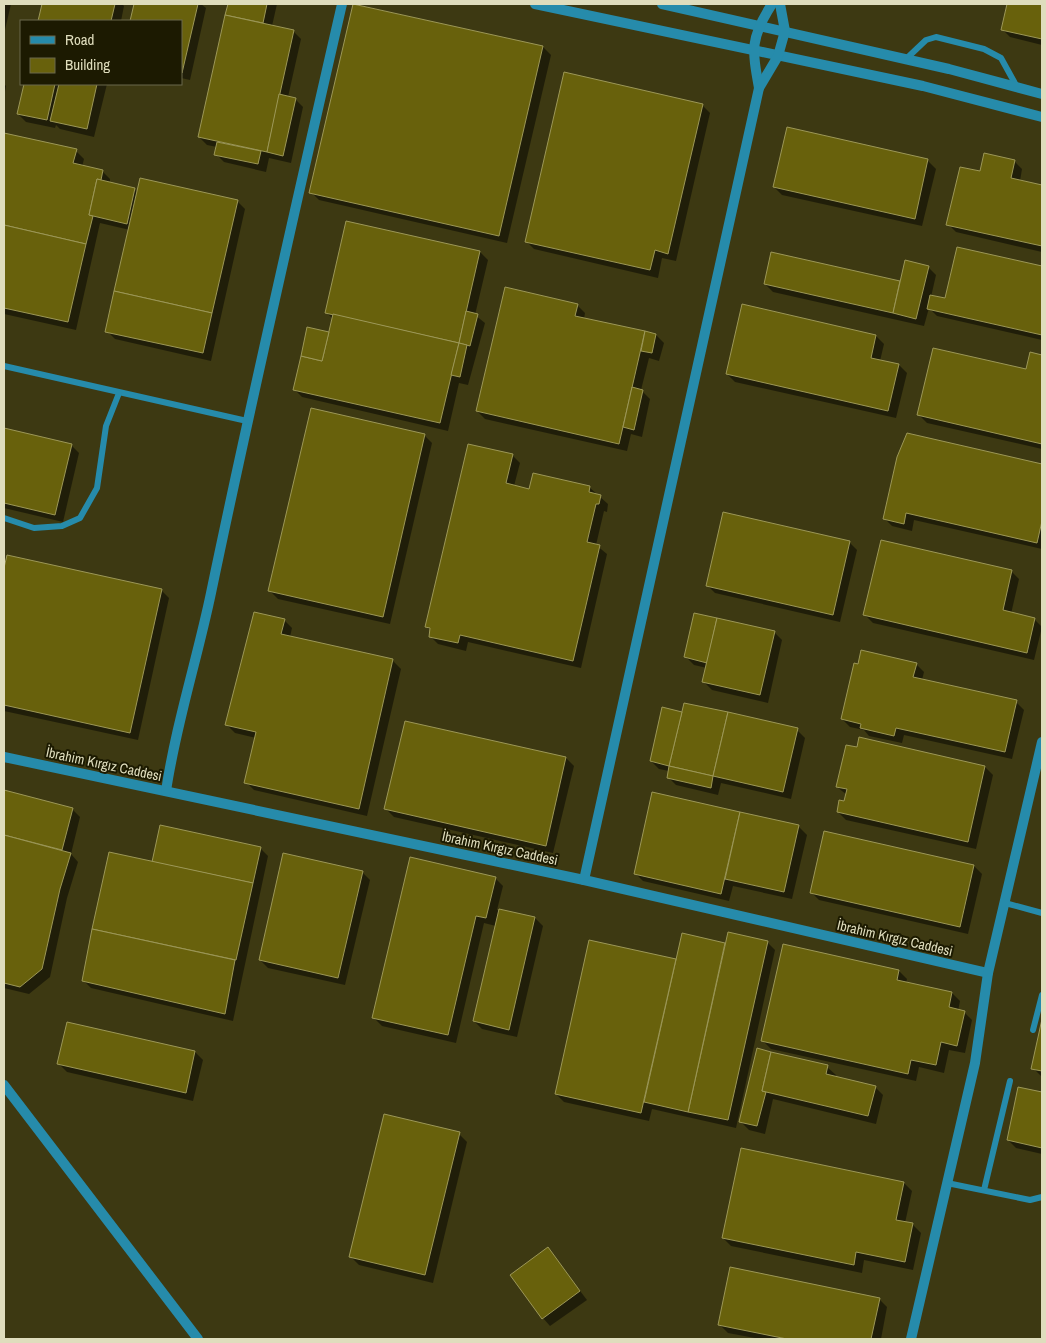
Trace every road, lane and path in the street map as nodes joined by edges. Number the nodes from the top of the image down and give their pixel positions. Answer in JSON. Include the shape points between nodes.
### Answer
{"nodes":[{"id":1,"x":342,"y":4,"type":"edge"},
{"id":2,"x":535,"y":4,"type":"edge"},
{"id":3,"x":662,"y":4,"type":"edge"},
{"id":4,"x":772,"y":4,"type":"edge"},
{"id":5,"x":780,"y":4,"type":"edge"},
{"id":6,"x":759,"y":25,"type":"junction"},
{"id":7,"x":785,"y":31,"type":"junction"},
{"id":8,"x":752,"y":51,"type":"junction"},
{"id":9,"x":778,"y":56,"type":"junction"},
{"id":10,"x":906,"y":59,"type":"junction"},
{"id":11,"x":1017,"y":87,"type":"junction"},
{"id":12,"x":759,"y":88,"type":"junction"},
{"id":13,"x":1042,"y":94,"type":"edge"},
{"id":14,"x":1042,"y":116,"type":"edge"},
{"id":15,"x":4,"y":366,"type":"edge"},
{"id":16,"x":119,"y":392,"type":"junction"},
{"id":17,"x":247,"y":421,"type":"junction"},
{"id":18,"x":4,"y":518,"type":"edge"},
{"id":19,"x":1042,"y":742,"type":"edge"},
{"id":20,"x":4,"y":757,"type":"edge"},
{"id":21,"x":166,"y":791,"type":"junction"},
{"id":22,"x":584,"y":880,"type":"junction"},
{"id":23,"x":1005,"y":903,"type":"junction"},
{"id":24,"x":1042,"y":913,"type":"edge"},
{"id":25,"x":988,"y":973,"type":"junction"},
{"id":26,"x":1042,"y":995,"type":"edge"},
{"id":27,"x":1033,"y":1030,"type":"dead end"},
{"id":28,"x":1010,"y":1082,"type":"dead end"},
{"id":29,"x":4,"y":1085,"type":"edge"},
{"id":30,"x":947,"y":1183,"type":"junction"},
{"id":31,"x":984,"y":1190,"type":"junction"},
{"id":32,"x":1042,"y":1197,"type":"edge"},
{"id":33,"x":198,"y":1339,"type":"edge"},
{"id":34,"x":911,"y":1339,"type":"edge"}],
"edges":[{"from":1,"to":17,"type":"street"},
{"from":2,"to":8,"type":"street"},
{"from":3,"to":6,"type":"street"},
{"from":4,"to":6,"type":"street"},
{"from":5,"to":7,"type":"street"},
{"from":6,"to":7,"type":"street"},
{"from":6,"to":8,"type":"street"},
{"from":7,"to":9,"type":"street"},
{"from":7,"to":10,"type":"street"},
{"from":8,"to":9,"type":"street"},
{"from":8,"to":12,"type":"street"},
{"from":9,"to":12,"type":"street"},
{"from":9,"to":14,"type":"street","via":[[923,86]]},
{"from":10,"to":11,"type":"street"},
{"from":10,"to":11,"type":"lane","via":[[926,40],[936,37],[984,49],[1001,58]]},
{"from":11,"to":13,"type":"street"},
{"from":12,"to":22,"type":"street"},
{"from":15,"to":16,"type":"lane"},
{"from":16,"to":17,"type":"lane"},
{"from":16,"to":18,"type":"lane","via":[[106,426],[97,488],[80,518],[62,526],[34,528]]},
{"from":17,"to":21,"type":"street","via":[[207,613],[173,746]]},
{"from":19,"to":23,"type":"street"},
{"from":20,"to":21,"type":"street","name":"İbrahim Kırgız Caddesi"},
{"from":21,"to":22,"type":"street","name":"İbrahim Kırgız Caddesi"},
{"from":22,"to":25,"type":"street","name":"İbrahim Kırgız Caddesi"},
{"from":23,"to":24,"type":"lane"},
{"from":23,"to":25,"type":"street"},
{"from":25,"to":30,"type":"street","via":[[975,1063]]},
{"from":26,"to":27,"type":"lane"},
{"from":28,"to":31,"type":"lane"},
{"from":29,"to":33,"type":"street"},
{"from":30,"to":31,"type":"lane"},
{"from":30,"to":34,"type":"street"},
{"from":31,"to":32,"type":"lane","via":[[1030,1200]]}]}
